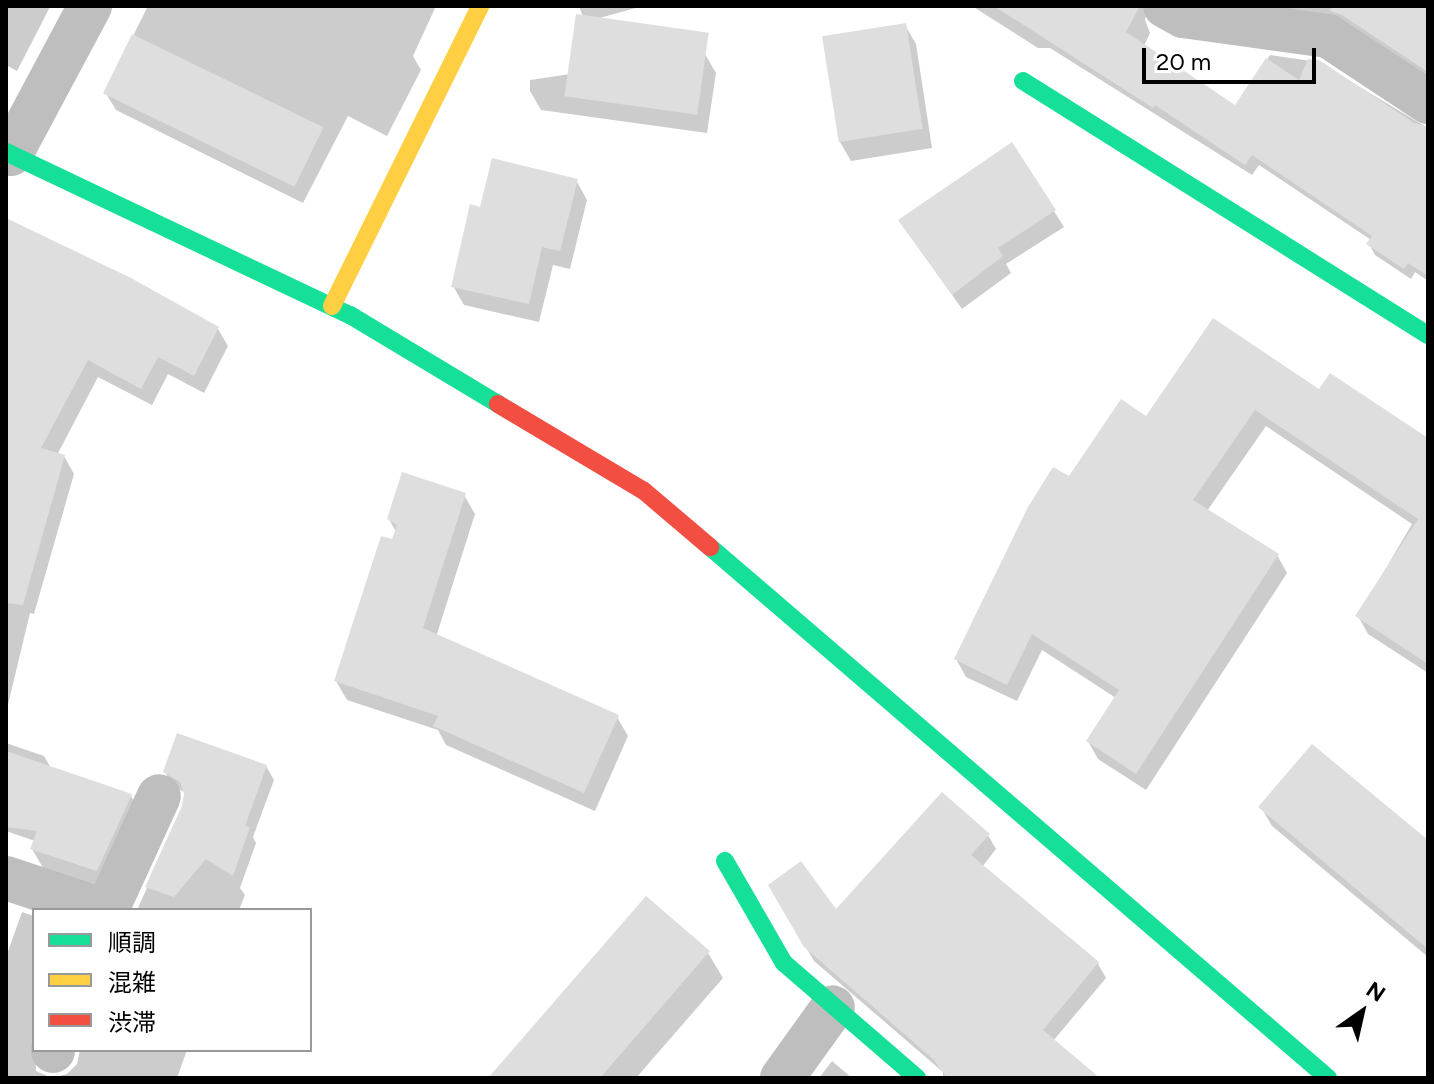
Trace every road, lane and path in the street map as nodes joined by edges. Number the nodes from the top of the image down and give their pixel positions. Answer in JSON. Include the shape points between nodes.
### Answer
{"nodes":[{"id":1,"x":90,"y":6,"type":"edge"},
{"id":2,"x":480,"y":6,"type":"edge"},
{"id":3,"x":1165,"y":6,"type":"edge"},
{"id":4,"x":1023,"y":81,"type":"dead end"},
{"id":5,"x":1428,"y":102,"type":"edge"},
{"id":6,"x":9,"y":153,"type":"edge"},
{"id":7,"x":332,"y":306,"type":"junction"},
{"id":8,"x":1428,"y":335,"type":"edge"},
{"id":9,"x":159,"y":796,"type":"dead end"},
{"id":10,"x":725,"y":861,"type":"dead end"},
{"id":11,"x":6,"y":878,"type":"edge"},
{"id":12,"x":99,"y":908,"type":"edge"},
{"id":13,"x":106,"y":908,"type":"edge"},
{"id":14,"x":833,"y":1007,"type":"junction"},
{"id":15,"x":782,"y":1078,"type":"edge"},
{"id":16,"x":917,"y":1078,"type":"edge"},
{"id":17,"x":1328,"y":1078,"type":"edge"}],
"edges":[{"from":1,"to":6,"type":"street"},
{"from":2,"to":7,"type":"street"},
{"from":3,"to":5,"type":"street","via":[[1183,16],[1328,36]]},
{"from":4,"to":8,"type":"street"},
{"from":6,"to":7,"type":"street"},
{"from":7,"to":17,"type":"street","via":[[644,491]]},
{"from":9,"to":13,"type":"street"},
{"from":10,"to":14,"type":"street","via":[[784,963]]},
{"from":11,"to":12,"type":"street"},
{"from":14,"to":15,"type":"street"},
{"from":14,"to":16,"type":"street"}]}
